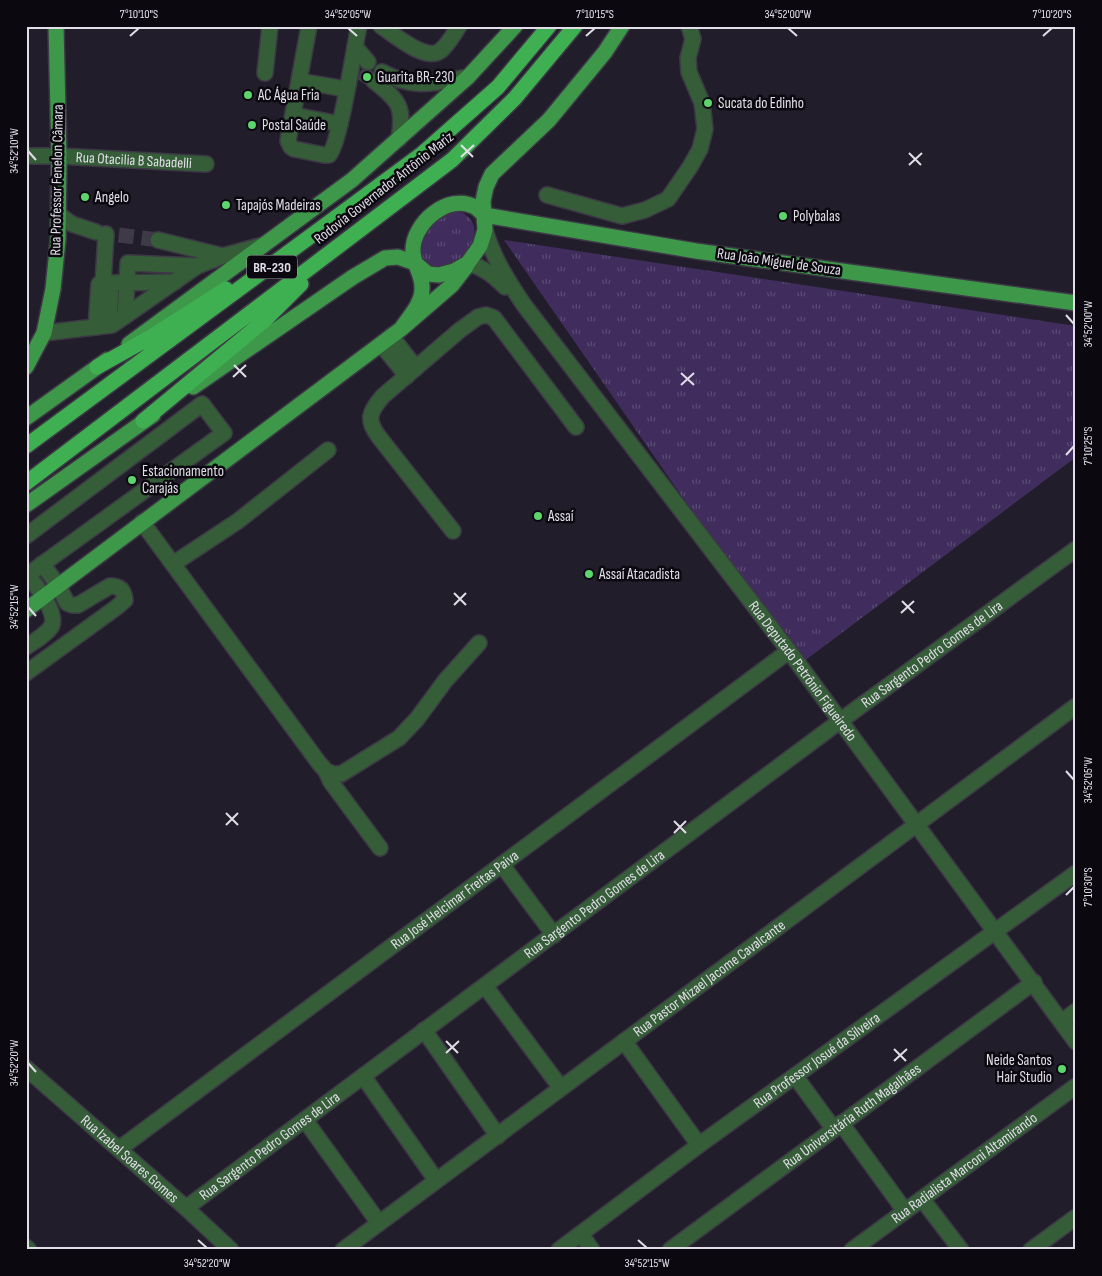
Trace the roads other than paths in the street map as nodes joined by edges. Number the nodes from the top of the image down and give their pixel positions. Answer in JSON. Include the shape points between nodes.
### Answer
{"nodes":[{"id":1,"x":56,"y":26,"type":"edge"},
{"id":2,"x":270,"y":26,"type":"edge"},
{"id":3,"x":309,"y":26,"type":"edge"},
{"id":4,"x":359,"y":26,"type":"edge"},
{"id":5,"x":381,"y":26,"type":"edge"},
{"id":6,"x":459,"y":26,"type":"edge"},
{"id":7,"x":515,"y":26,"type":"edge"},
{"id":8,"x":549,"y":26,"type":"edge"},
{"id":9,"x":575,"y":26,"type":"edge"},
{"id":10,"x":622,"y":26,"type":"edge"},
{"id":11,"x":689,"y":26,"type":"edge"},
{"id":12,"x":265,"y":73,"type":"dead end"},
{"id":13,"x":468,"y":78,"type":"junction"},
{"id":14,"x":299,"y":80,"type":"junction"},
{"id":15,"x":346,"y":89,"type":"junction"},
{"id":16,"x":293,"y":115,"type":"junction"},
{"id":17,"x":340,"y":124,"type":"junction"},
{"id":18,"x":399,"y":139,"type":"junction"},
{"id":19,"x":26,"y":156,"type":"edge"},
{"id":20,"x":60,"y":156,"type":"junction"},
{"id":21,"x":206,"y":164,"type":"dead end"},
{"id":22,"x":547,"y":195,"type":"dead end"},
{"id":23,"x":58,"y":214,"type":"junction"},
{"id":24,"x":484,"y":222,"type":"junction"},
{"id":25,"x":314,"y":235,"type":"junction"},
{"id":26,"x":158,"y":240,"type":"tunnel mouth"},
{"id":27,"x":343,"y":243,"type":"junction"},
{"id":28,"x":262,"y":245,"type":"junction"},
{"id":29,"x":224,"y":256,"type":"junction"},
{"id":30,"x":415,"y":263,"type":"junction"},
{"id":31,"x":468,"y":263,"type":"junction"},
{"id":32,"x":197,"y":266,"type":"junction"},
{"id":33,"x":175,"y":282,"type":"junction"},
{"id":34,"x":127,"y":283,"type":"junction"},
{"id":35,"x":107,"y":284,"type":"junction"},
{"id":36,"x":1076,"y":303,"type":"edge"},
{"id":37,"x":524,"y":306,"type":"junction"},
{"id":38,"x":125,"y":316,"type":"junction"},
{"id":39,"x":103,"y":326,"type":"junction"},
{"id":40,"x":44,"y":333,"type":"junction"},
{"id":41,"x":391,"y":337,"type":"junction"},
{"id":42,"x":26,"y":366,"type":"edge"},
{"id":43,"x":97,"y":367,"type":"junction"},
{"id":44,"x":412,"y":372,"type":"junction"},
{"id":45,"x":26,"y":418,"type":"edge"},
{"id":46,"x":143,"y":421,"type":"junction"},
{"id":47,"x":576,"y":427,"type":"dead end"},
{"id":48,"x":26,"y":446,"type":"edge"},
{"id":49,"x":328,"y":450,"type":"dead end"},
{"id":50,"x":26,"y":483,"type":"edge"},
{"id":51,"x":26,"y":504,"type":"edge"},
{"id":52,"x":142,"y":522,"type":"junction"},
{"id":53,"x":453,"y":531,"type":"dead end"},
{"id":54,"x":26,"y":536,"type":"edge"},
{"id":55,"x":1076,"y":549,"type":"edge"},
{"id":56,"x":42,"y":564,"type":"junction"},
{"id":57,"x":173,"y":564,"type":"junction"},
{"id":58,"x":27,"y":576,"type":"edge"},
{"id":59,"x":58,"y":585,"type":"junction"},
{"id":60,"x":43,"y":597,"type":"junction"},
{"id":61,"x":26,"y":610,"type":"edge"},
{"id":62,"x":479,"y":643,"type":"dead end"},
{"id":63,"x":26,"y":647,"type":"edge"},
{"id":64,"x":789,"y":651,"type":"junction"},
{"id":65,"x":26,"y":673,"type":"edge"},
{"id":66,"x":1076,"y":706,"type":"edge"},
{"id":67,"x":840,"y":721,"type":"junction"},
{"id":68,"x":326,"y":771,"type":"junction"},
{"id":69,"x":917,"y":825,"type":"junction"},
{"id":70,"x":380,"y":848,"type":"dead end"},
{"id":71,"x":502,"y":865,"type":"junction"},
{"id":72,"x":1076,"y":873,"type":"edge"},
{"id":73,"x":994,"y":931,"type":"junction"},
{"id":74,"x":554,"y":935,"type":"junction"},
{"id":75,"x":1034,"y":982,"type":"junction"},
{"id":76,"x":485,"y":986,"type":"junction"},
{"id":77,"x":1076,"y":1011,"type":"edge"},
{"id":78,"x":1062,"y":1022,"type":"junction"},
{"id":79,"x":424,"y":1030,"type":"junction"},
{"id":80,"x":624,"y":1041,"type":"junction"},
{"id":81,"x":1076,"y":1042,"type":"edge"},
{"id":82,"x":26,"y":1068,"type":"edge"},
{"id":83,"x":363,"y":1076,"type":"junction"},
{"id":84,"x":795,"y":1076,"type":"junction"},
{"id":85,"x":1076,"y":1086,"type":"edge"},
{"id":86,"x":561,"y":1088,"type":"junction"},
{"id":87,"x":305,"y":1120,"type":"junction"},
{"id":88,"x":837,"y":1126,"type":"junction"},
{"id":89,"x":498,"y":1136,"type":"junction"},
{"id":90,"x":699,"y":1145,"type":"junction"},
{"id":91,"x":119,"y":1149,"type":"junction"},
{"id":92,"x":436,"y":1180,"type":"junction"},
{"id":93,"x":922,"y":1199,"type":"junction"},
{"id":94,"x":186,"y":1208,"type":"junction"},
{"id":95,"x":905,"y":1211,"type":"junction"},
{"id":96,"x":1076,"y":1217,"type":"edge"},
{"id":97,"x":379,"y":1223,"type":"junction"},
{"id":98,"x":581,"y":1234,"type":"junction"},
{"id":99,"x":26,"y":1247,"type":"edge"},
{"id":100,"x":29,"y":1250,"type":"edge"},
{"id":101,"x":231,"y":1250,"type":"edge"},
{"id":102,"x":343,"y":1250,"type":"edge"},
{"id":103,"x":559,"y":1250,"type":"edge"},
{"id":104,"x":592,"y":1250,"type":"edge"},
{"id":105,"x":670,"y":1250,"type":"edge"},
{"id":106,"x":852,"y":1250,"type":"edge"},
{"id":107,"x":960,"y":1250,"type":"edge"},
{"id":108,"x":1031,"y":1250,"type":"edge"}],
"edges":[{"from":1,"to":20,"type":"main road","name":"Rua Professor Fenelon Câmara"},
{"from":2,"to":12,"type":"street"},
{"from":3,"to":14,"type":"street"},
{"from":4,"to":15,"type":"street","via":[[355,47],[360,66]]},
{"from":5,"to":6,"type":"street","via":[[414,49],[428,54],[440,51]]},
{"from":7,"to":13,"type":"main road"},
{"from":8,"to":25,"type":"highway","name":"Rodovia Governador Antônio Mariz","number":"BR-230","via":[[498,87],[438,141]]},
{"from":9,"to":27,"type":"highway","name":"Rodovia Governador Antônio Mariz","number":"BR-230","via":[[515,98],[452,160]]},
{"from":10,"to":24,"type":"main road","via":[[548,120],[492,174],[483,201]]},
{"from":11,"to":22,"type":"street","via":[[693,39],[688,58],[689,72],[702,103],[705,129],[700,149],[668,199],[646,210],[622,216]]},
{"from":13,"to":18,"type":"main road"},
{"from":13,"to":18,"type":"street","via":[[424,85],[384,80],[398,103],[402,117]]},
{"from":14,"to":15,"type":"street"},
{"from":14,"to":16,"type":"street"},
{"from":15,"to":17,"type":"street"},
{"from":16,"to":17,"type":"street"},
{"from":16,"to":17,"type":"street","via":[[288,141],[291,147],[324,155],[332,152]]},
{"from":18,"to":28,"type":"main road","via":[[352,180]]},
{"from":19,"to":20,"type":"street","name":"Rua Otacilia B Sabadelli"},
{"from":20,"to":21,"type":"street","name":"Rua Otacilia B Sabadelli"},
{"from":20,"to":23,"type":"main road","name":"Rua Professor Fenelon Câmara"},
{"from":23,"to":35,"type":"street","via":[[72,224],[101,233]]},
{"from":23,"to":40,"type":"main road","name":"Rua Professor Fenelon Câmara","via":[[53,289]]},
{"from":24,"to":30,"type":"main road","via":[[474,206],[441,207],[425,220],[418,231],[413,242]]},
{"from":24,"to":31,"type":"main road","via":[[480,246]]},
{"from":24,"to":36,"type":"main road","name":"Rua João Miguel de Souza"},
{"from":24,"to":37,"type":"street","name":"Rua Deputado Petrônio Figueiredo","via":[[491,249]]},
{"from":25,"to":43,"type":"highway","via":[[152,337]]},
{"from":25,"to":48,"type":"highway","name":"Rodovia Governador Antônio Mariz","number":"BR-230"},
{"from":26,"to":29,"type":"street"},
{"from":27,"to":46,"type":"highway","via":[[265,320]]},
{"from":27,"to":50,"type":"highway","name":"Rodovia Governador Antônio Mariz","number":"BR-230"},
{"from":28,"to":29,"type":"street"},
{"from":28,"to":43,"type":"main road"},
{"from":29,"to":32,"type":"street"},
{"from":30,"to":31,"type":"main road","via":[[428,274],[439,275]]},
{"from":30,"to":41,"type":"main road","via":[[421,279],[420,300]]},
{"from":30,"to":46,"type":"main road","via":[[398,257],[385,258]]},
{"from":31,"to":37,"type":"street","name":"Rua Deputado Petrônio Figueiredo","via":[[491,273]]},
{"from":31,"to":41,"type":"main road","via":[[452,285]]},
{"from":32,"to":33,"type":"street"},
{"from":32,"to":34,"type":"street","via":[[128,263]]},
{"from":33,"to":34,"type":"street"},
{"from":33,"to":38,"type":"street"},
{"from":34,"to":35,"type":"street"},
{"from":34,"to":38,"type":"street"},
{"from":35,"to":39,"type":"street"},
{"from":37,"to":64,"type":"street","name":"Rua Deputado Petrônio Figueiredo"},
{"from":38,"to":39,"type":"street"},
{"from":39,"to":40,"type":"street"},
{"from":40,"to":42,"type":"main road","name":"Rua Professor Fenelon Câmara"},
{"from":41,"to":44,"type":"street"},
{"from":41,"to":52,"type":"main road"},
{"from":43,"to":45,"type":"main road"},
{"from":44,"to":47,"type":"street","via":[[460,330],[486,315],[494,318]]},
{"from":44,"to":53,"type":"street","via":[[373,407],[371,427]]},
{"from":46,"to":51,"type":"main road"},
{"from":49,"to":57,"type":"street","via":[[238,521]]},
{"from":52,"to":57,"type":"street"},
{"from":52,"to":59,"type":"main road"},
{"from":54,"to":56,"type":"street","via":[[202,404],[224,433]]},
{"from":55,"to":67,"type":"street","name":"Rua Sargento Pedro Gomes de Lira"},
{"from":56,"to":58,"type":"street"},
{"from":56,"to":59,"type":"street"},
{"from":57,"to":68,"type":"street"},
{"from":58,"to":60,"type":"street"},
{"from":59,"to":60,"type":"main road"},
{"from":59,"to":65,"type":"street","via":[[72,605],[78,606],[110,586],[122,590],[125,600]]},
{"from":60,"to":61,"type":"main road"},
{"from":60,"to":63,"type":"street","via":[[53,617],[52,625]]},
{"from":62,"to":68,"type":"street","via":[[399,738],[341,774]]},
{"from":64,"to":67,"type":"street","name":"Rua Deputado Petrônio Figueiredo"},
{"from":64,"to":71,"type":"street","name":"Rua José Helcimar Freitas Paiva"},
{"from":66,"to":69,"type":"street","name":"Rua Pastor Mizael Jacome Cavalcante"},
{"from":67,"to":69,"type":"street","name":"Rua Deputado Petrônio Figueiredo"},
{"from":67,"to":74,"type":"street","name":"Rua Sargento Pedro Gomes de Lira"},
{"from":68,"to":70,"type":"street"},
{"from":69,"to":73,"type":"street","name":"Rua Deputado Petrônio Figueiredo"},
{"from":69,"to":80,"type":"street","name":"Rua Pastor Mizael Jacome Cavalcante"},
{"from":71,"to":74,"type":"street"},
{"from":71,"to":91,"type":"street","name":"Rua José Helcimar Freitas Paiva"},
{"from":72,"to":73,"type":"street","name":"Rua Professor Josué da Silveira"},
{"from":73,"to":75,"type":"street","name":"Rua Deputado Petrônio Figueiredo"},
{"from":73,"to":84,"type":"street","name":"Rua Professor Josué da Silveira"},
{"from":74,"to":76,"type":"street","name":"Rua Sargento Pedro Gomes de Lira"},
{"from":75,"to":78,"type":"street","name":"Rua Deputado Petrônio Figueiredo"},
{"from":75,"to":88,"type":"street","name":"Rua Universitária Ruth Magalhães"},
{"from":76,"to":79,"type":"street","name":"Rua Sargento Pedro Gomes de Lira"},
{"from":76,"to":86,"type":"street"},
{"from":77,"to":78,"type":"street"},
{"from":78,"to":81,"type":"street","name":"Rua Deputado Petrônio Figueiredo"},
{"from":79,"to":83,"type":"street","name":"Rua Sargento Pedro Gomes de Lira"},
{"from":79,"to":89,"type":"street"},
{"from":80,"to":86,"type":"street","name":"Rua Pastor Mizael Jacome Cavalcante"},
{"from":80,"to":90,"type":"street"},
{"from":82,"to":91,"type":"street","name":"Rua Izabel Soares Gomes"},
{"from":83,"to":87,"type":"street","name":"Rua Sargento Pedro Gomes de Lira"},
{"from":83,"to":92,"type":"street"},
{"from":84,"to":88,"type":"street"},
{"from":84,"to":90,"type":"street","name":"Rua Professor Josué da Silveira"},
{"from":85,"to":93,"type":"street","name":"Rua Radialista Marconi Altamirando"},
{"from":86,"to":89,"type":"street","name":"Rua Pastor Mizael Jacome Cavalcante"},
{"from":87,"to":94,"type":"street","name":"Rua Sargento Pedro Gomes de Lira"},
{"from":87,"to":97,"type":"street"},
{"from":88,"to":95,"type":"street"},
{"from":88,"to":105,"type":"street","name":"Rua Universitária Ruth Magalhães"},
{"from":89,"to":92,"type":"street","name":"Rua Pastor Mizael Jacome Cavalcante"},
{"from":90,"to":98,"type":"street","name":"Rua Professor Josué da Silveira"},
{"from":91,"to":94,"type":"street","name":"Rua Izabel Soares Gomes"},
{"from":92,"to":97,"type":"street","name":"Rua Pastor Mizael Jacome Cavalcante"},
{"from":93,"to":95,"type":"street","name":"Rua Radialista Marconi Altamirando"},
{"from":93,"to":107,"type":"street"},
{"from":94,"to":101,"type":"street","name":"Rua Izabel Soares Gomes"},
{"from":95,"to":106,"type":"street","name":"Rua Radialista Marconi Altamirando"},
{"from":96,"to":108,"type":"street"},
{"from":97,"to":102,"type":"street","name":"Rua Pastor Mizael Jacome Cavalcante"},
{"from":98,"to":103,"type":"street","name":"Rua Professor Josué da Silveira"},
{"from":98,"to":104,"type":"street"},
{"from":99,"to":100,"type":"street"}]}
